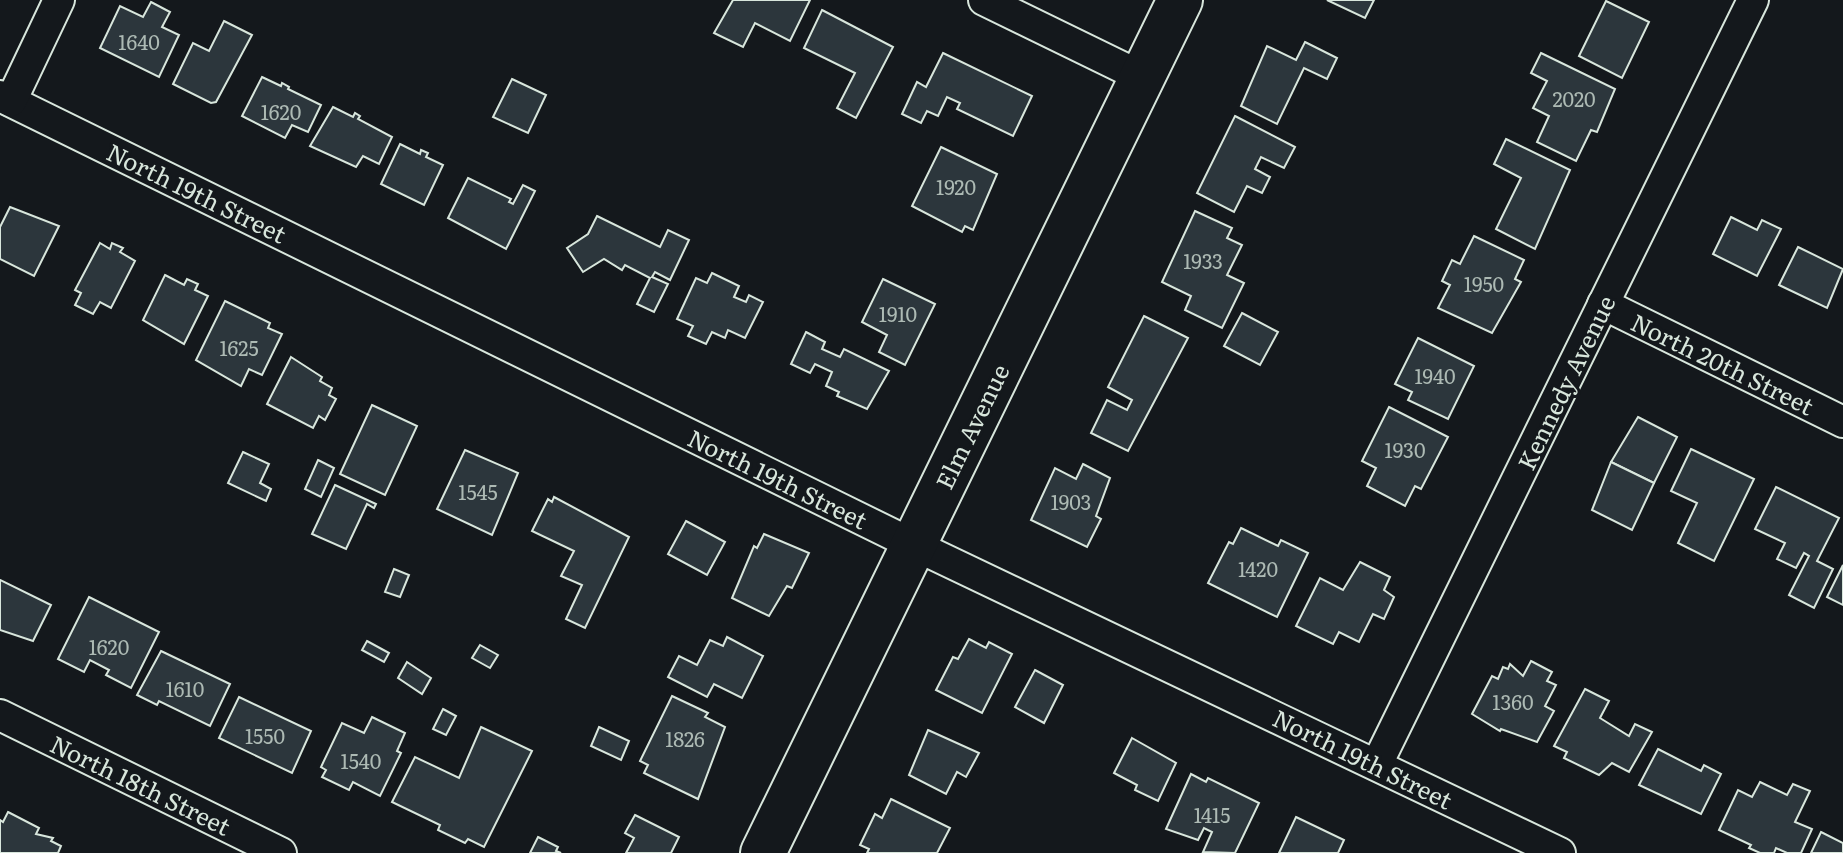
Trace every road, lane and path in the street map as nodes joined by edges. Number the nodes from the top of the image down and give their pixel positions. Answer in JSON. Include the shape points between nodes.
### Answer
{"nodes":[{"id":1,"x":59,"y":0,"type":"edge"},
{"id":2,"x":984,"y":0,"type":"edge"},
{"id":3,"x":1180,"y":0,"type":"edge"},
{"id":4,"x":1753,"y":0,"type":"edge"},
{"id":5,"x":1142,"y":77,"type":"junction"},
{"id":6,"x":5,"y":98,"type":"edge"},
{"id":7,"x":1603,"y":304,"type":"junction"},
{"id":8,"x":1843,"y":422,"type":"edge"},
{"id":9,"x":914,"y":545,"type":"junction"},
{"id":10,"x":0,"y":715,"type":"edge"},
{"id":11,"x":1377,"y":764,"type":"junction"},
{"id":12,"x":281,"y":853,"type":"edge"},
{"id":13,"x":763,"y":853,"type":"edge"},
{"id":14,"x":1560,"y":853,"type":"edge"}],
"edges":[{"from":1,"to":6,"type":"street"},
{"from":2,"to":5,"type":"street"},
{"from":3,"to":5,"type":"street","name":"Elm Avenue"},
{"from":4,"to":7,"type":"street","name":"Kennedy Avenue"},
{"from":5,"to":9,"type":"street","name":"Elm Avenue"},
{"from":6,"to":9,"type":"street","name":"North 19th Street"},
{"from":7,"to":8,"type":"street","name":"North 20th Street"},
{"from":7,"to":11,"type":"street","name":"Kennedy Avenue"},
{"from":9,"to":11,"type":"street","name":"North 19th Street"},
{"from":9,"to":13,"type":"street","name":"Elm Avenue"},
{"from":10,"to":12,"type":"street","name":"North 18th Street"},
{"from":11,"to":14,"type":"street","name":"North 19th Street"}]}
